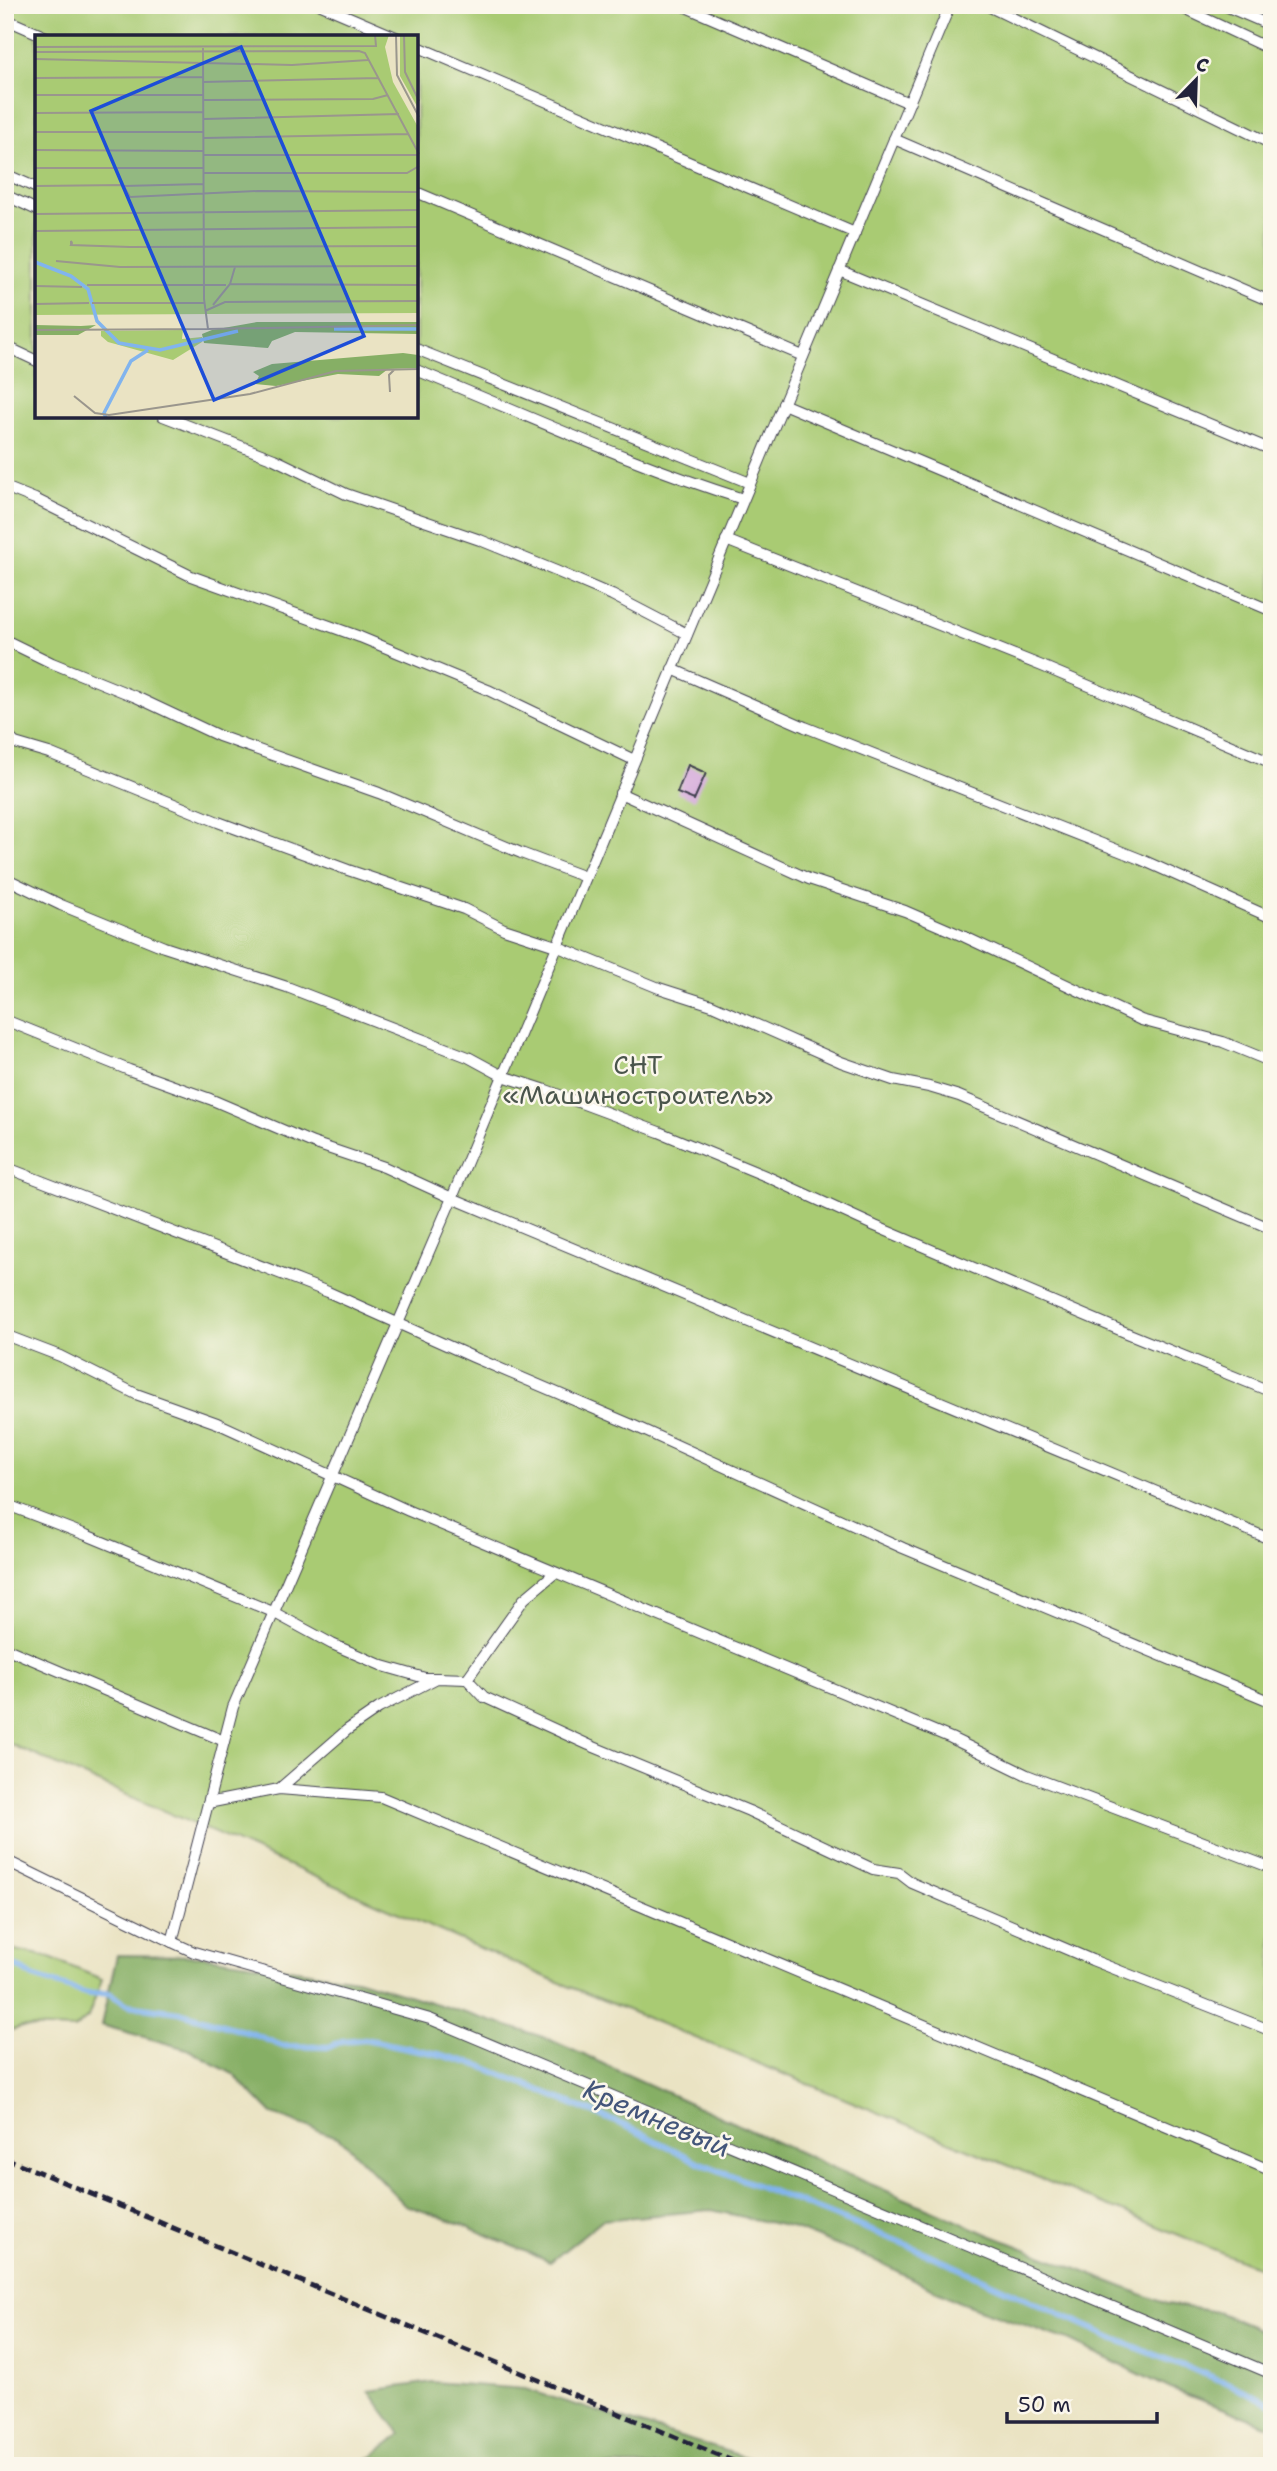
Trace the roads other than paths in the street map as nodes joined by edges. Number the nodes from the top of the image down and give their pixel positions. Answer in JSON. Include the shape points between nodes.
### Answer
{"nodes":[{"id":1,"x":321,"y":5,"type":"edge"},
{"id":2,"x":681,"y":5,"type":"edge"},
{"id":3,"x":950,"y":5,"type":"edge"},
{"id":4,"x":986,"y":5,"type":"edge"},
{"id":5,"x":1176,"y":5,"type":"edge"},
{"id":6,"x":1223,"y":5,"type":"edge"},
{"id":7,"x":5,"y":19,"type":"edge"},
{"id":8,"x":1272,"y":26,"type":"edge"},
{"id":9,"x":41,"y":35,"type":"edge"},
{"id":10,"x":391,"y":35,"type":"edge"},
{"id":11,"x":418,"y":47,"type":"edge"},
{"id":12,"x":1272,"y":50,"type":"edge"},
{"id":13,"x":909,"y":103,"type":"junction"},
{"id":14,"x":894,"y":139,"type":"junction"},
{"id":15,"x":1272,"y":144,"type":"edge"},
{"id":16,"x":5,"y":174,"type":"edge"},
{"id":17,"x":35,"y":187,"type":"edge"},
{"id":18,"x":418,"y":193,"type":"edge"},
{"id":19,"x":5,"y":195,"type":"edge"},
{"id":20,"x":35,"y":209,"type":"edge"},
{"id":21,"x":855,"y":233,"type":"junction"},
{"id":22,"x":839,"y":270,"type":"junction"},
{"id":23,"x":1272,"y":302,"type":"edge"},
{"id":24,"x":5,"y":346,"type":"edge"},
{"id":25,"x":418,"y":350,"type":"edge"},
{"id":26,"x":803,"y":356,"type":"junction"},
{"id":27,"x":35,"y":360,"type":"edge"},
{"id":28,"x":418,"y":371,"type":"edge"},
{"id":29,"x":783,"y":404,"type":"junction"},
{"id":30,"x":168,"y":418,"type":"edge"},
{"id":31,"x":1272,"y":450,"type":"edge"},
{"id":32,"x":750,"y":484,"type":"junction"},
{"id":33,"x":5,"y":487,"type":"edge"},
{"id":34,"x":743,"y":499,"type":"junction"},
{"id":35,"x":726,"y":540,"type":"junction"},
{"id":36,"x":1272,"y":611,"type":"edge"},
{"id":37,"x":687,"y":634,"type":"junction"},
{"id":38,"x":5,"y":640,"type":"edge"},
{"id":39,"x":672,"y":668,"type":"junction"},
{"id":40,"x":5,"y":733,"type":"edge"},
{"id":41,"x":634,"y":760,"type":"junction"},
{"id":42,"x":1272,"y":763,"type":"edge"},
{"id":43,"x":620,"y":793,"type":"junction"},
{"id":44,"x":585,"y":877,"type":"junction"},
{"id":45,"x":5,"y":878,"type":"edge"},
{"id":46,"x":1272,"y":918,"type":"edge"},
{"id":47,"x":556,"y":946,"type":"junction"},
{"id":48,"x":5,"y":1020,"type":"edge"},
{"id":49,"x":1272,"y":1062,"type":"edge"},
{"id":50,"x":503,"y":1076,"type":"junction"},
{"id":51,"x":5,"y":1167,"type":"edge"},
{"id":52,"x":452,"y":1198,"type":"junction"},
{"id":53,"x":1272,"y":1229,"type":"edge"},
{"id":54,"x":398,"y":1322,"type":"junction"},
{"id":55,"x":5,"y":1335,"type":"edge"},
{"id":56,"x":1272,"y":1392,"type":"edge"},
{"id":57,"x":331,"y":1476,"type":"junction"},
{"id":58,"x":5,"y":1504,"type":"edge"},
{"id":59,"x":1272,"y":1540,"type":"edge"},
{"id":60,"x":555,"y":1573,"type":"junction"},
{"id":61,"x":273,"y":1612,"type":"junction"},
{"id":62,"x":5,"y":1648,"type":"edge"},
{"id":63,"x":437,"y":1678,"type":"junction"},
{"id":64,"x":467,"y":1679,"type":"junction"},
{"id":65,"x":1272,"y":1702,"type":"edge"},
{"id":66,"x":224,"y":1741,"type":"junction"},
{"id":67,"x":279,"y":1789,"type":"junction"},
{"id":68,"x":208,"y":1803,"type":"junction"},
{"id":69,"x":5,"y":1860,"type":"edge"},
{"id":70,"x":1272,"y":1868,"type":"edge"},
{"id":71,"x":172,"y":1942,"type":"junction"},
{"id":72,"x":1272,"y":2031,"type":"edge"},
{"id":73,"x":1272,"y":2171,"type":"edge"},
{"id":74,"x":1272,"y":2374,"type":"edge"}],
"edges":[{"from":1,"to":10,"type":"lane"},
{"from":2,"to":13,"type":"lane"},
{"from":3,"to":13,"type":"lane"},
{"from":4,"to":15,"type":"lane"},
{"from":5,"to":12,"type":"lane"},
{"from":6,"to":8,"type":"lane"},
{"from":7,"to":9,"type":"lane"},
{"from":11,"to":21,"type":"lane"},
{"from":13,"to":14,"type":"lane"},
{"from":14,"to":21,"type":"lane"},
{"from":14,"to":23,"type":"lane"},
{"from":16,"to":17,"type":"lane"},
{"from":18,"to":26,"type":"lane"},
{"from":19,"to":20,"type":"lane"},
{"from":21,"to":22,"type":"lane"},
{"from":22,"to":26,"type":"lane"},
{"from":22,"to":31,"type":"lane"},
{"from":24,"to":27,"type":"lane"},
{"from":25,"to":32,"type":"lane"},
{"from":26,"to":29,"type":"lane"},
{"from":28,"to":34,"type":"lane","via":[[656,469]]},
{"from":29,"to":32,"type":"lane"},
{"from":29,"to":36,"type":"lane"},
{"from":30,"to":37,"type":"lane","via":[[274,459],[346,494],[567,575]]},
{"from":32,"to":34,"type":"lane"},
{"from":33,"to":41,"type":"lane","via":[[191,576],[360,637],[488,690]]},
{"from":34,"to":35,"type":"lane"},
{"from":35,"to":37,"type":"lane"},
{"from":35,"to":42,"type":"lane"},
{"from":37,"to":39,"type":"lane"},
{"from":38,"to":44,"type":"lane","via":[[219,736],[379,793]]},
{"from":39,"to":41,"type":"lane"},
{"from":39,"to":46,"type":"lane","via":[[805,727],[1140,859]]},
{"from":40,"to":47,"type":"lane","via":[[15,743],[218,822]]},
{"from":41,"to":43,"type":"lane"},
{"from":43,"to":44,"type":"lane"},
{"from":43,"to":49,"type":"lane","via":[[809,879],[965,937],[1141,1020],[1223,1042]]},
{"from":44,"to":47,"type":"lane"},
{"from":45,"to":50,"type":"lane","via":[[164,947],[287,987],[468,1057]]},
{"from":47,"to":50,"type":"lane"},
{"from":47,"to":53,"type":"lane","via":[[712,1005],[841,1062],[959,1096]]},
{"from":48,"to":52,"type":"lane","via":[[384,1167]]},
{"from":50,"to":52,"type":"lane"},
{"from":50,"to":56,"type":"lane","via":[[768,1177]]},
{"from":51,"to":54,"type":"lane"},
{"from":52,"to":54,"type":"lane"},
{"from":52,"to":59,"type":"lane"},
{"from":54,"to":57,"type":"lane"},
{"from":54,"to":65,"type":"lane","via":[[903,1548]]},
{"from":55,"to":57,"type":"lane"},
{"from":57,"to":60,"type":"lane"},
{"from":57,"to":61,"type":"lane"},
{"from":58,"to":61,"type":"lane"},
{"from":60,"to":64,"type":"lane","via":[[524,1599]]},
{"from":60,"to":70,"type":"lane","via":[[951,1738],[1027,1775]]},
{"from":61,"to":63,"type":"lane","via":[[383,1666]]},
{"from":61,"to":66,"type":"lane","via":[[233,1707]]},
{"from":62,"to":66,"type":"lane"},
{"from":63,"to":64,"type":"lane"},
{"from":63,"to":67,"type":"lane","via":[[347,1730]]},
{"from":64,"to":72,"type":"lane","via":[[484,1697],[589,1745],[873,1868],[899,1873],[912,1884]]},
{"from":66,"to":68,"type":"lane"},
{"from":67,"to":68,"type":"lane"},
{"from":67,"to":73,"type":"lane","via":[[381,1797]]},
{"from":68,"to":71,"type":"lane"},
{"from":69,"to":71,"type":"lane"},
{"from":71,"to":74,"type":"lane","via":[[430,2019]]}]}
